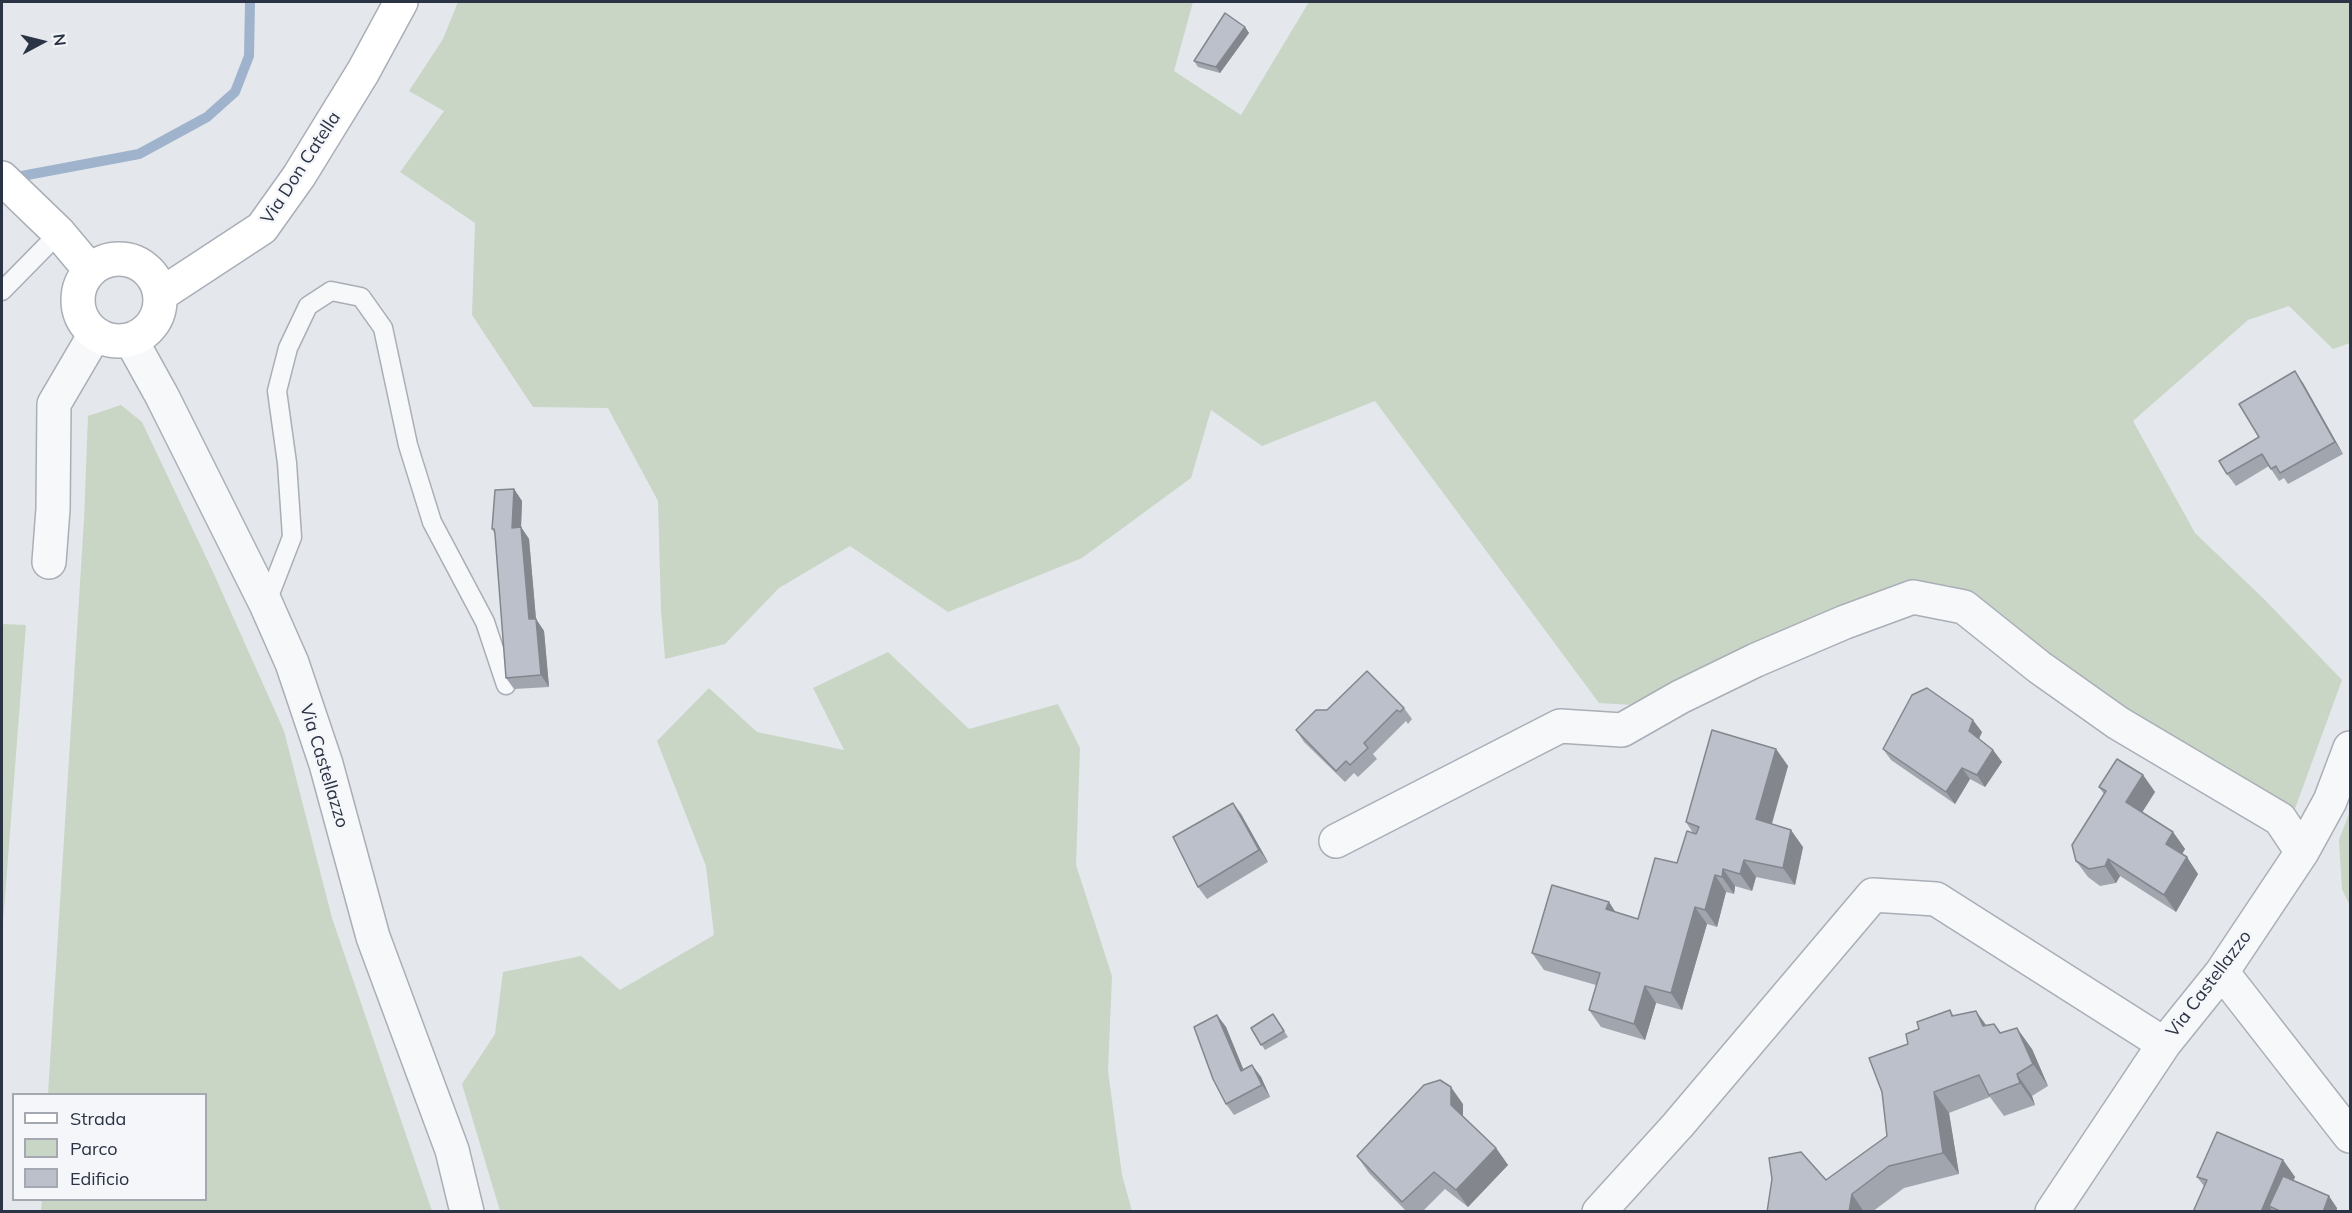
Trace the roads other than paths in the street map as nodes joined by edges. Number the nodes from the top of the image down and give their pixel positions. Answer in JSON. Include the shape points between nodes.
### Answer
{"nodes":[{"id":1,"x":401,"y":2,"type":"edge"},
{"id":2,"x":2,"y":178,"type":"edge"},
{"id":3,"x":59,"y":233,"type":"junction"},
{"id":4,"x":90,"y":270,"type":"junction"},
{"id":5,"x":2,"y":291,"type":"edge"},
{"id":6,"x":160,"y":295,"type":"junction"},
{"id":7,"x":95,"y":334,"type":"junction"},
{"id":8,"x":131,"y":340,"type":"junction"},
{"id":9,"x":49,"y":562,"type":"dead end"},
{"id":10,"x":266,"y":604,"type":"junction"},
{"id":11,"x":506,"y":685,"type":"edge"},
{"id":12,"x":2350,"y":748,"type":"edge"},
{"id":13,"x":1336,"y":841,"type":"dead end"},
{"id":14,"x":2302,"y":852,"type":"junction"},
{"id":15,"x":2222,"y":972,"type":"junction"},
{"id":16,"x":2164,"y":1044,"type":"junction"},
{"id":17,"x":2350,"y":1136,"type":"edge"},
{"id":18,"x":467,"y":1212,"type":"edge"},
{"id":19,"x":1599,"y":1212,"type":"edge"},
{"id":20,"x":2052,"y":1212,"type":"edge"}],
"edges":[{"from":1,"to":6,"type":"street","name":"Via Don Catella","via":[[363,72],[262,228]]},
{"from":2,"to":3,"type":"street"},
{"from":3,"to":4,"type":"street"},
{"from":3,"to":5,"type":"lane"},
{"from":4,"to":6,"type":"street","via":[[113,259],[134,262],[152,275]]},
{"from":4,"to":7,"type":"street","via":[[77,299],[82,320]]},
{"from":6,"to":8,"type":"street","via":[[154,323]]},
{"from":7,"to":8,"type":"street","via":[[110,341]]},
{"from":7,"to":9,"type":"street","via":[[54,404]]},
{"from":8,"to":10,"type":"street","name":"Via Castellazzo"},
{"from":10,"to":11,"type":"lane","via":[[292,537],[277,391],[288,348],[308,306],[331,291],[361,297],[383,328],[408,445],[432,522],[486,622]]},
{"from":10,"to":18,"type":"street","name":"Via Castellazzo","via":[[292,663],[326,764],[373,937],[452,1150]]},
{"from":12,"to":14,"type":"street","name":"Via Castellazzo","via":[[2330,801]]},
{"from":13,"to":14,"type":"street","via":[[1560,726],[1622,730],[1756,660],[1913,597],[1964,607],[2039,668],[2118,723],[2280,819]]},
{"from":14,"to":15,"type":"street","name":"Via Castellazzo"},
{"from":15,"to":16,"type":"street","name":"Via Castellazzo"},
{"from":15,"to":17,"type":"street"},
{"from":16,"to":19,"type":"street","via":[[1936,899],[1873,895]]},
{"from":16,"to":20,"type":"street","name":"Via Castellazzo"}]}
